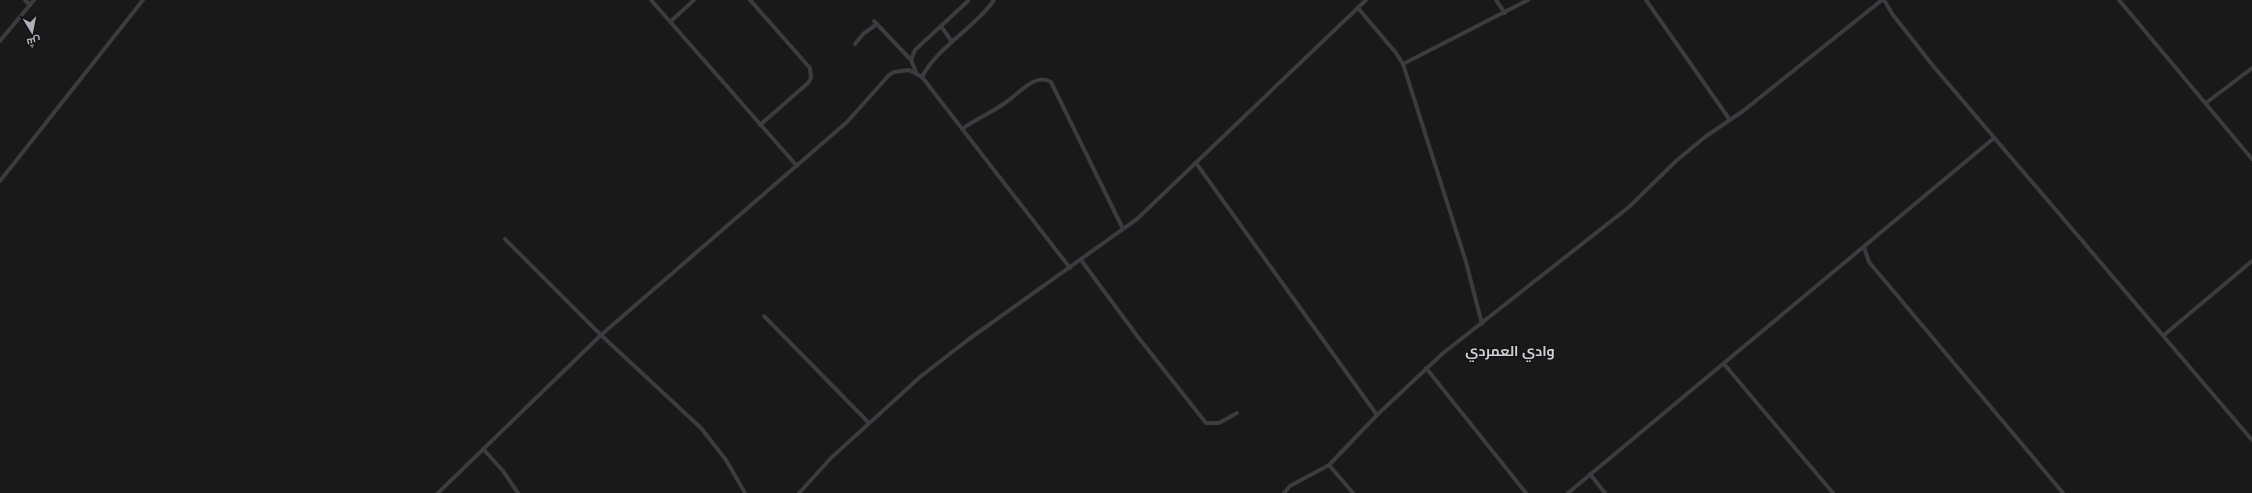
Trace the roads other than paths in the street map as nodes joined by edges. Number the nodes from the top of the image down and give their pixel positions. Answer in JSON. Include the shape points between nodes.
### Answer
{"nodes":[{"id":1,"x":25,"y":0,"type":"edge"},
{"id":2,"x":34,"y":0,"type":"edge"},
{"id":3,"x":143,"y":0,"type":"edge"},
{"id":4,"x":651,"y":0,"type":"edge"},
{"id":5,"x":694,"y":0,"type":"edge"},
{"id":6,"x":750,"y":0,"type":"edge"},
{"id":7,"x":994,"y":0,"type":"edge"},
{"id":8,"x":1366,"y":0,"type":"edge"},
{"id":9,"x":1496,"y":0,"type":"edge"},
{"id":10,"x":1528,"y":0,"type":"edge"},
{"id":11,"x":1646,"y":0,"type":"edge"},
{"id":12,"x":1883,"y":0,"type":"edge"},
{"id":13,"x":2119,"y":0,"type":"edge"},
{"id":14,"x":968,"y":1,"type":"dead end"},
{"id":15,"x":30,"y":5,"type":"junction"},
{"id":16,"x":1358,"y":8,"type":"junction"},
{"id":17,"x":1505,"y":13,"type":"junction"},
{"id":18,"x":670,"y":22,"type":"junction"},
{"id":19,"x":941,"y":26,"type":"junction"},
{"id":20,"x":0,"y":42,"type":"edge"},
{"id":21,"x":952,"y":42,"type":"junction"},
{"id":22,"x":854,"y":44,"type":"dead end"},
{"id":23,"x":911,"y":60,"type":"junction"},
{"id":24,"x":1403,"y":64,"type":"junction"},
{"id":25,"x":2252,"y":68,"type":"edge"},
{"id":26,"x":916,"y":72,"type":"junction"},
{"id":27,"x":922,"y":77,"type":"junction"},
{"id":28,"x":2206,"y":103,"type":"junction"},
{"id":29,"x":1730,"y":120,"type":"junction"},
{"id":30,"x":760,"y":125,"type":"junction"},
{"id":31,"x":962,"y":129,"type":"junction"},
{"id":32,"x":1994,"y":138,"type":"junction"},
{"id":33,"x":2252,"y":159,"type":"edge"},
{"id":34,"x":1196,"y":163,"type":"junction"},
{"id":35,"x":796,"y":166,"type":"junction"},
{"id":36,"x":0,"y":181,"type":"edge"},
{"id":37,"x":1123,"y":229,"type":"junction"},
{"id":38,"x":505,"y":239,"type":"dead end"},
{"id":39,"x":1864,"y":247,"type":"junction"},
{"id":40,"x":1081,"y":260,"type":"junction"},
{"id":41,"x":2252,"y":261,"type":"edge"},
{"id":42,"x":1070,"y":268,"type":"junction"},
{"id":43,"x":764,"y":316,"type":"dead end"},
{"id":44,"x":1482,"y":324,"type":"junction"},
{"id":45,"x":601,"y":335,"type":"junction"},
{"id":46,"x":2164,"y":336,"type":"junction"},
{"id":47,"x":1724,"y":364,"type":"junction"},
{"id":48,"x":1426,"y":368,"type":"junction"},
{"id":49,"x":1237,"y":413,"type":"dead end"},
{"id":50,"x":1377,"y":415,"type":"junction"},
{"id":51,"x":869,"y":423,"type":"junction"},
{"id":52,"x":2252,"y":440,"type":"edge"},
{"id":53,"x":484,"y":450,"type":"junction"},
{"id":54,"x":1329,"y":465,"type":"junction"},
{"id":55,"x":1590,"y":474,"type":"junction"},
{"id":56,"x":438,"y":493,"type":"edge"},
{"id":57,"x":518,"y":493,"type":"edge"},
{"id":58,"x":746,"y":493,"type":"edge"},
{"id":59,"x":799,"y":493,"type":"edge"},
{"id":60,"x":1284,"y":493,"type":"edge"},
{"id":61,"x":1353,"y":493,"type":"edge"},
{"id":62,"x":1526,"y":493,"type":"edge"},
{"id":63,"x":1568,"y":493,"type":"edge"},
{"id":64,"x":1605,"y":493,"type":"edge"},
{"id":65,"x":1833,"y":493,"type":"edge"},
{"id":66,"x":2063,"y":493,"type":"edge"}],
"edges":[{"from":1,"to":15,"type":"street"},
{"from":2,"to":15,"type":"street"},
{"from":3,"to":36,"type":"street"},
{"from":4,"to":18,"type":"street"},
{"from":5,"to":18,"type":"street"},
{"from":6,"to":30,"type":"street","via":[[810,68],[812,74],[808,83]]},
{"from":7,"to":21,"type":"street"},
{"from":8,"to":16,"type":"street"},
{"from":9,"to":17,"type":"street"},
{"from":10,"to":17,"type":"street"},
{"from":11,"to":29,"type":"street"},
{"from":12,"to":29,"type":"street"},
{"from":12,"to":32,"type":"street","via":[[1934,67]]},
{"from":13,"to":28,"type":"street"},
{"from":14,"to":19,"type":"street"},
{"from":15,"to":20,"type":"street"},
{"from":16,"to":24,"type":"street"},
{"from":16,"to":34,"type":"street"},
{"from":17,"to":24,"type":"street"},
{"from":18,"to":30,"type":"street"},
{"from":19,"to":21,"type":"street"},
{"from":19,"to":23,"type":"street","via":[[915,50]]},
{"from":21,"to":27,"type":"street","via":[[931,63]]},
{"from":22,"to":23,"type":"street","via":[[876,23]]},
{"from":23,"to":26,"type":"street"},
{"from":24,"to":44,"type":"street","via":[[1466,262]]},
{"from":25,"to":28,"type":"street"},
{"from":26,"to":27,"type":"street"},
{"from":26,"to":35,"type":"street","via":[[894,72],[847,122]]},
{"from":27,"to":31,"type":"street"},
{"from":28,"to":33,"type":"street"},
{"from":29,"to":44,"type":"street","via":[[1689,150],[1629,206]]},
{"from":30,"to":35,"type":"street"},
{"from":31,"to":37,"type":"street","via":[[1005,104],[1031,84],[1042,79],[1051,82]]},
{"from":31,"to":42,"type":"street"},
{"from":32,"to":39,"type":"street"},
{"from":32,"to":46,"type":"street"},
{"from":34,"to":37,"type":"street"},
{"from":34,"to":50,"type":"street"},
{"from":35,"to":45,"type":"street"},
{"from":37,"to":40,"type":"street"},
{"from":38,"to":45,"type":"street"},
{"from":39,"to":47,"type":"street"},
{"from":39,"to":66,"type":"street","via":[[1869,262]]},
{"from":40,"to":42,"type":"street"},
{"from":40,"to":49,"type":"street","via":[[1203,420],[1215,424]]},
{"from":41,"to":46,"type":"street"},
{"from":42,"to":51,"type":"street","via":[[945,357]]},
{"from":43,"to":51,"type":"street"},
{"from":44,"to":48,"type":"street"},
{"from":45,"to":53,"type":"street"},
{"from":45,"to":58,"type":"street","via":[[701,428],[726,460]]},
{"from":46,"to":52,"type":"street"},
{"from":47,"to":55,"type":"street"},
{"from":47,"to":65,"type":"street"},
{"from":48,"to":50,"type":"street"},
{"from":48,"to":62,"type":"street"},
{"from":50,"to":54,"type":"street"},
{"from":51,"to":59,"type":"street","via":[[819,470]]},
{"from":53,"to":56,"type":"street"},
{"from":53,"to":57,"type":"street"},
{"from":54,"to":60,"type":"street","via":[[1290,486]]},
{"from":54,"to":61,"type":"street"},
{"from":55,"to":63,"type":"street"},
{"from":55,"to":64,"type":"street"}]}
